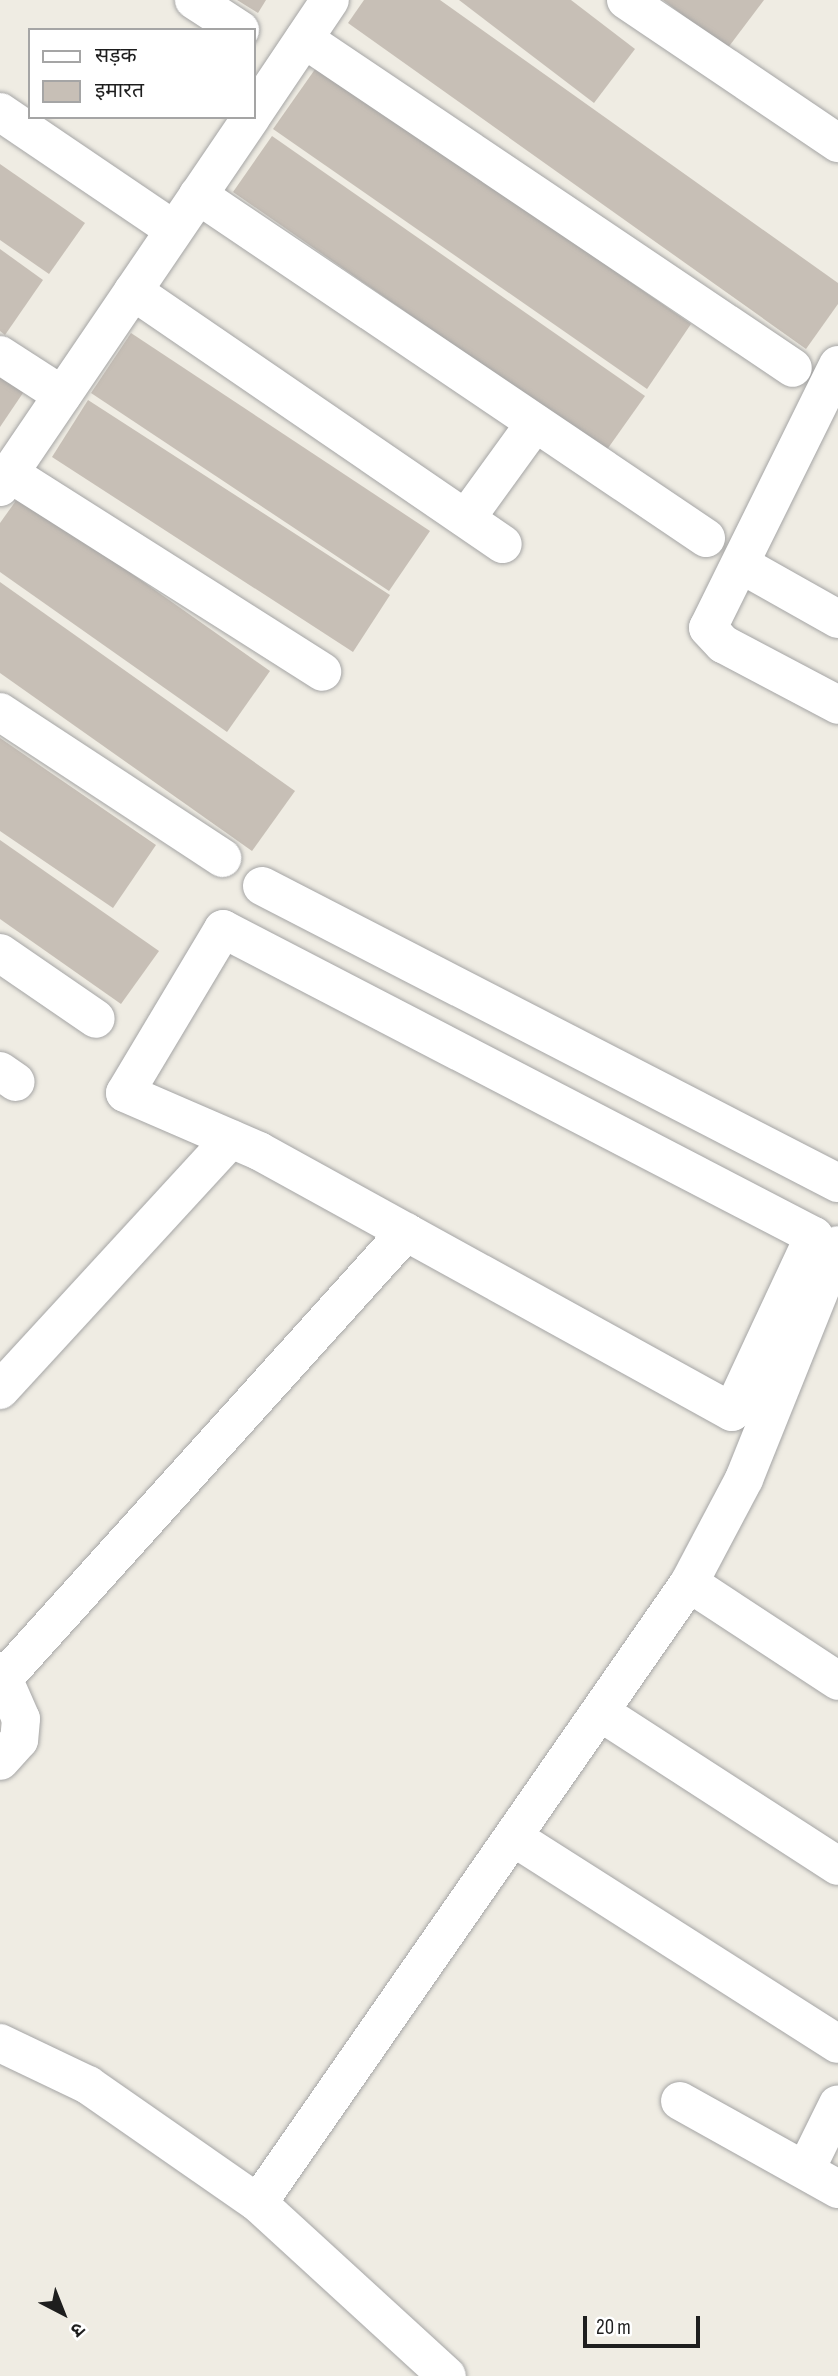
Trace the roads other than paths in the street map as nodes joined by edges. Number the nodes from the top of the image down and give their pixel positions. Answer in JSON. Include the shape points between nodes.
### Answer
{"nodes":[{"id":1,"x":194,"y":0,"type":"edge"},
{"id":2,"x":330,"y":0,"type":"edge"},
{"id":3,"x":626,"y":0,"type":"edge"},
{"id":4,"x":237,"y":28,"type":"edge"},
{"id":5,"x":256,"y":40,"type":"edge"},
{"id":6,"x":296,"y":50,"type":"junction"},
{"id":7,"x":256,"y":110,"type":"edge"},
{"id":8,"x":0,"y":112,"type":"edge"},
{"id":9,"x":250,"y":119,"type":"edge"},
{"id":10,"x":838,"y":144,"type":"edge"},
{"id":11,"x":198,"y":195,"type":"junction"},
{"id":12,"x":174,"y":230,"type":"junction"},
{"id":13,"x":133,"y":291,"type":"junction"},
{"id":14,"x":0,"y":355,"type":"edge"},
{"id":15,"x":838,"y":365,"type":"edge"},
{"id":16,"x":793,"y":368,"type":"dead end"},
{"id":17,"x":62,"y":395,"type":"junction"},
{"id":18,"x":535,"y":423,"type":"junction"},
{"id":19,"x":5,"y":480,"type":"edge"},
{"id":20,"x":467,"y":517,"type":"junction"},
{"id":21,"x":706,"y":538,"type":"dead end"},
{"id":22,"x":503,"y":544,"type":"dead end"},
{"id":23,"x":742,"y":565,"type":"junction"},
{"id":24,"x":838,"y":619,"type":"edge"},
{"id":25,"x":322,"y":672,"type":"dead end"},
{"id":26,"x":838,"y":705,"type":"edge"},
{"id":27,"x":0,"y":712,"type":"edge"},
{"id":28,"x":222,"y":858,"type":"dead end"},
{"id":29,"x":262,"y":886,"type":"dead end"},
{"id":30,"x":0,"y":953,"type":"edge"},
{"id":31,"x":96,"y":1019,"type":"dead end"},
{"id":32,"x":231,"y":1139,"type":"junction"},
{"id":33,"x":838,"y":1183,"type":"edge"},
{"id":34,"x":406,"y":1232,"type":"junction"},
{"id":35,"x":838,"y":1245,"type":"edge"},
{"id":36,"x":0,"y":1390,"type":"edge"},
{"id":37,"x":689,"y":1583,"type":"junction"},
{"id":38,"x":2,"y":1675,"type":"edge"},
{"id":39,"x":838,"y":1681,"type":"edge"},
{"id":40,"x":600,"y":1712,"type":"junction"},
{"id":41,"x":0,"y":1761,"type":"edge"},
{"id":42,"x":513,"y":1837,"type":"junction"},
{"id":43,"x":835,"y":1858,"type":"edge"},
{"id":44,"x":0,"y":2043,"type":"edge"},
{"id":45,"x":838,"y":2044,"type":"edge"},
{"id":46,"x":680,"y":2101,"type":"dead end"},
{"id":47,"x":838,"y":2104,"type":"edge"},
{"id":48,"x":806,"y":2169,"type":"junction"},
{"id":49,"x":838,"y":2189,"type":"edge"},
{"id":50,"x":258,"y":2203,"type":"junction"},
{"id":51,"x":447,"y":2376,"type":"edge"}],
"edges":[{"from":1,"to":4,"type":"street"},
{"from":2,"to":6,"type":"street"},
{"from":3,"to":10,"type":"street"},
{"from":5,"to":6,"type":"street"},
{"from":6,"to":7,"type":"street"},
{"from":6,"to":16,"type":"street"},
{"from":8,"to":12,"type":"street"},
{"from":9,"to":11,"type":"street"},
{"from":11,"to":12,"type":"street"},
{"from":11,"to":18,"type":"street"},
{"from":12,"to":13,"type":"street"},
{"from":13,"to":17,"type":"street"},
{"from":13,"to":20,"type":"street"},
{"from":14,"to":17,"type":"street"},
{"from":15,"to":23,"type":"street"},
{"from":17,"to":19,"type":"street"},
{"from":18,"to":20,"type":"street"},
{"from":18,"to":21,"type":"street"},
{"from":19,"to":25,"type":"street"},
{"from":20,"to":22,"type":"street"},
{"from":23,"to":24,"type":"street"},
{"from":23,"to":26,"type":"street","via":[[711,618],[714,637]]},
{"from":27,"to":28,"type":"street"},
{"from":29,"to":33,"type":"street"},
{"from":30,"to":31,"type":"street"},
{"from":32,"to":34,"type":"street"},
{"from":32,"to":34,"type":"street","via":[[125,1093],[223,929],[814,1236],[732,1412]]},
{"from":32,"to":36,"type":"street"},
{"from":34,"to":38,"type":"street"},
{"from":35,"to":37,"type":"street","via":[[744,1479]]},
{"from":37,"to":39,"type":"street"},
{"from":37,"to":40,"type":"street"},
{"from":38,"to":41,"type":"street","via":[[21,1719],[19,1740]]},
{"from":40,"to":42,"type":"street"},
{"from":40,"to":43,"type":"street"},
{"from":42,"to":45,"type":"street"},
{"from":42,"to":50,"type":"street"},
{"from":44,"to":50,"type":"street","via":[[88,2085]]},
{"from":46,"to":48,"type":"street"},
{"from":47,"to":48,"type":"street"},
{"from":48,"to":49,"type":"street"},
{"from":50,"to":51,"type":"street"}]}
